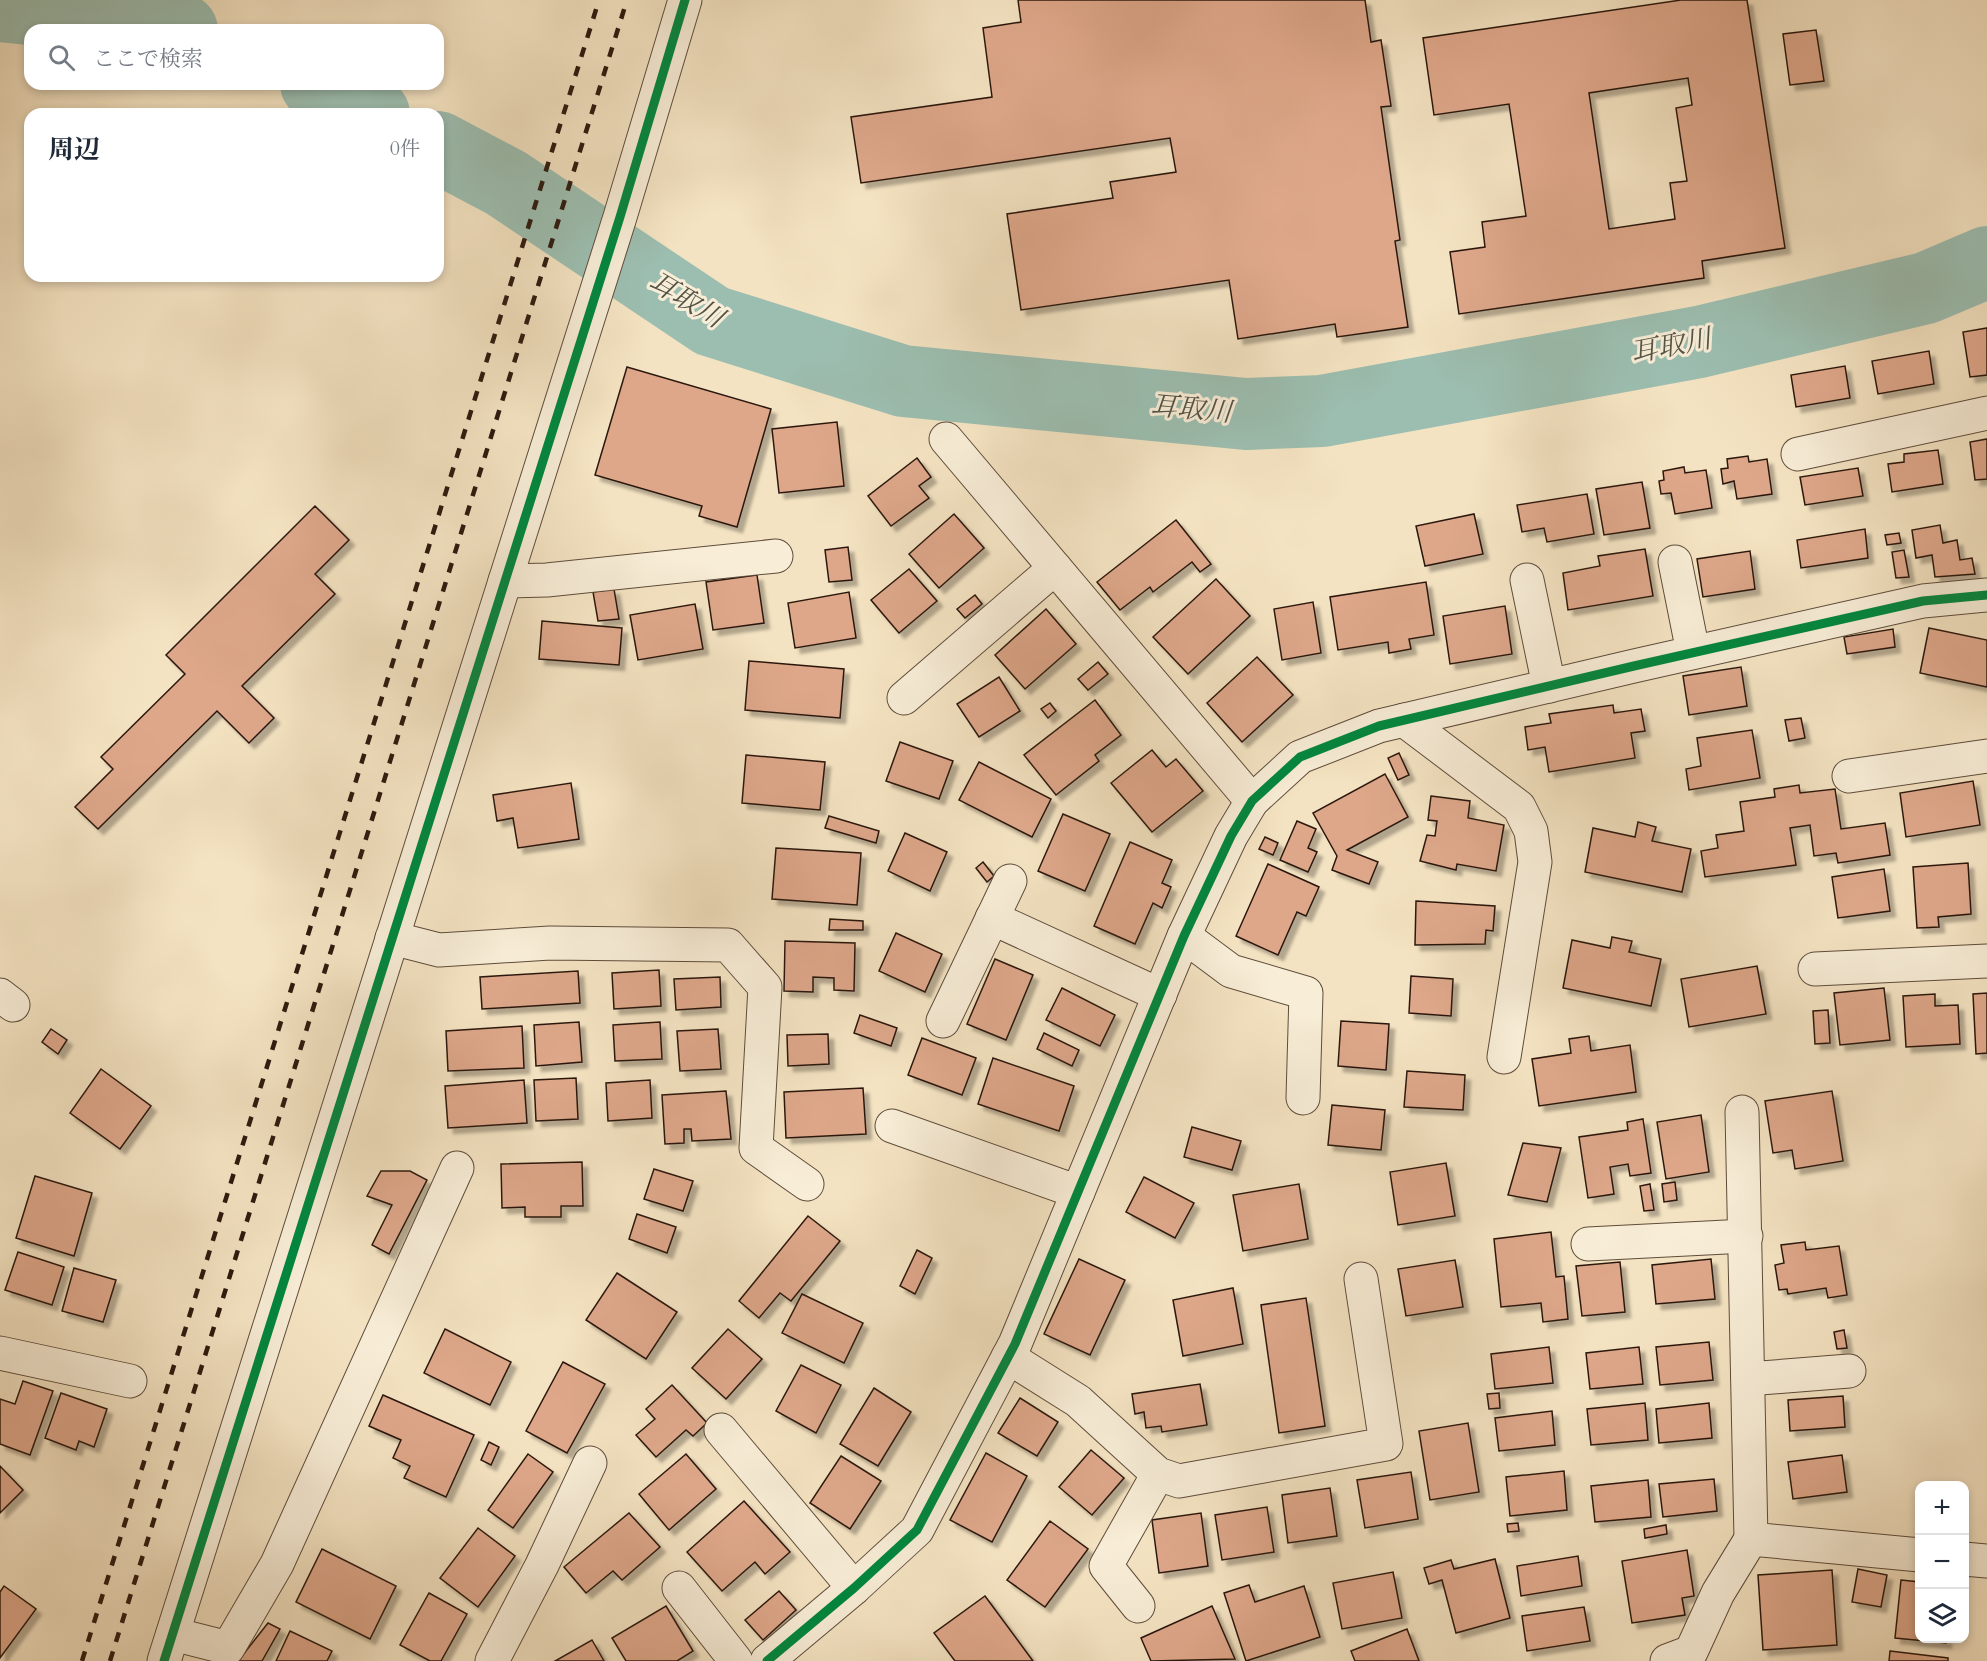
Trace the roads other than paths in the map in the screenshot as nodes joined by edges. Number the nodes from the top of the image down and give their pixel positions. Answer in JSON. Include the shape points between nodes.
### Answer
{"nodes":[{"id":1,"x":685,"y":0,"type":"edge"},
{"id":2,"x":1987,"y":413,"type":"edge"},
{"id":3,"x":946,"y":439,"type":"dead end"},
{"id":4,"x":1798,"y":454,"type":"dead end"},
{"id":5,"x":776,"y":556,"type":"dead end"},
{"id":6,"x":1675,"y":562,"type":"dead end"},
{"id":7,"x":1055,"y":568,"type":"junction"},
{"id":8,"x":1527,"y":580,"type":"dead end"},
{"id":9,"x":505,"y":581,"type":"junction"},
{"id":10,"x":1987,"y":594,"type":"edge"},
{"id":11,"x":1693,"y":652,"type":"junction"},
{"id":12,"x":1549,"y":686,"type":"junction"},
{"id":13,"x":904,"y":698,"type":"dead end"},
{"id":14,"x":1404,"y":720,"type":"junction"},
{"id":15,"x":1987,"y":756,"type":"edge"},
{"id":16,"x":1849,"y":776,"type":"dead end"},
{"id":17,"x":1252,"y":801,"type":"junction"},
{"id":18,"x":1010,"y":881,"type":"dead end"},
{"id":19,"x":992,"y":918,"type":"junction"},
{"id":20,"x":1184,"y":936,"type":"junction"},
{"id":21,"x":392,"y":938,"type":"junction"},
{"id":22,"x":1987,"y":961,"type":"edge"},
{"id":23,"x":1815,"y":969,"type":"dead end"},
{"id":24,"x":1160,"y":995,"type":"junction"},
{"id":25,"x":943,"y":1021,"type":"dead end"},
{"id":26,"x":1504,"y":1057,"type":"dead end"},
{"id":27,"x":1303,"y":1098,"type":"dead end"},
{"id":28,"x":1742,"y":1112,"type":"dead end"},
{"id":29,"x":892,"y":1126,"type":"dead end"},
{"id":30,"x":457,"y":1168,"type":"dead end"},
{"id":31,"x":807,"y":1184,"type":"dead end"},
{"id":32,"x":1078,"y":1192,"type":"junction"},
{"id":33,"x":1746,"y":1236,"type":"junction"},
{"id":34,"x":1588,"y":1244,"type":"dead end"},
{"id":35,"x":1361,"y":1279,"type":"dead end"},
{"id":36,"x":0,"y":1353,"type":"edge"},
{"id":37,"x":1008,"y":1357,"type":"junction"},
{"id":38,"x":1849,"y":1371,"type":"dead end"},
{"id":39,"x":1748,"y":1379,"type":"junction"},
{"id":40,"x":130,"y":1381,"type":"dead end"},
{"id":41,"x":721,"y":1430,"type":"dead end"},
{"id":42,"x":590,"y":1462,"type":"dead end"},
{"id":43,"x":1158,"y":1474,"type":"junction"},
{"id":44,"x":1751,"y":1539,"type":"junction"},
{"id":45,"x":1915,"y":1555,"type":"edge"},
{"id":46,"x":1969,"y":1559,"type":"edge"},
{"id":47,"x":1987,"y":1561,"type":"edge"},
{"id":48,"x":679,"y":1588,"type":"dead end"},
{"id":49,"x":854,"y":1588,"type":"junction"},
{"id":50,"x":1138,"y":1606,"type":"dead end"},
{"id":51,"x":168,"y":1647,"type":"edge"},
{"id":52,"x":492,"y":1661,"type":"edge"},
{"id":53,"x":736,"y":1661,"type":"edge"},
{"id":54,"x":767,"y":1661,"type":"edge"},
{"id":55,"x":1667,"y":1661,"type":"edge"}],
"edges":[{"from":1,"to":9,"type":"street"},
{"from":2,"to":4,"type":"street"},
{"from":3,"to":7,"type":"street"},
{"from":5,"to":9,"type":"street"},
{"from":6,"to":11,"type":"street"},
{"from":7,"to":13,"type":"street"},
{"from":7,"to":17,"type":"street"},
{"from":8,"to":12,"type":"street"},
{"from":9,"to":21,"type":"street"},
{"from":10,"to":11,"type":"street","via":[[1923,601]]},
{"from":11,"to":12,"type":"street"},
{"from":12,"to":14,"type":"street"},
{"from":14,"to":17,"type":"street","via":[[1300,756]]},
{"from":14,"to":26,"type":"street","via":[[1519,807],[1531,831],[1535,862]]},
{"from":15,"to":16,"type":"street"},
{"from":17,"to":20,"type":"street","via":[[1231,836]]},
{"from":18,"to":19,"type":"street"},
{"from":19,"to":24,"type":"street"},
{"from":19,"to":25,"type":"street"},
{"from":20,"to":24,"type":"street"},
{"from":20,"to":27,"type":"street","via":[[1231,971],[1306,993]]},
{"from":21,"to":31,"type":"street","via":[[439,950],[550,943],[729,945],[765,987],[756,1148]]},
{"from":21,"to":51,"type":"street"},
{"from":22,"to":23,"type":"street"},
{"from":24,"to":32,"type":"street"},
{"from":28,"to":33,"type":"street"},
{"from":29,"to":32,"type":"street"},
{"from":30,"to":51,"type":"street","via":[[277,1564],[228,1648]]},
{"from":32,"to":37,"type":"street"},
{"from":33,"to":34,"type":"street"},
{"from":33,"to":39,"type":"street"},
{"from":35,"to":43,"type":"street","via":[[1386,1444],[1179,1481]]},
{"from":36,"to":40,"type":"street"},
{"from":37,"to":43,"type":"street","via":[[1078,1401]]},
{"from":37,"to":49,"type":"street","via":[[917,1530]]},
{"from":38,"to":39,"type":"street"},
{"from":39,"to":44,"type":"street"},
{"from":41,"to":49,"type":"street"},
{"from":42,"to":52,"type":"street"},
{"from":43,"to":50,"type":"street","via":[[1106,1566]]},
{"from":44,"to":45,"type":"street"},
{"from":44,"to":55,"type":"street","via":[[1718,1593],[1692,1652]]},
{"from":46,"to":47,"type":"street"},
{"from":48,"to":53,"type":"street"},
{"from":49,"to":54,"type":"street"}]}
